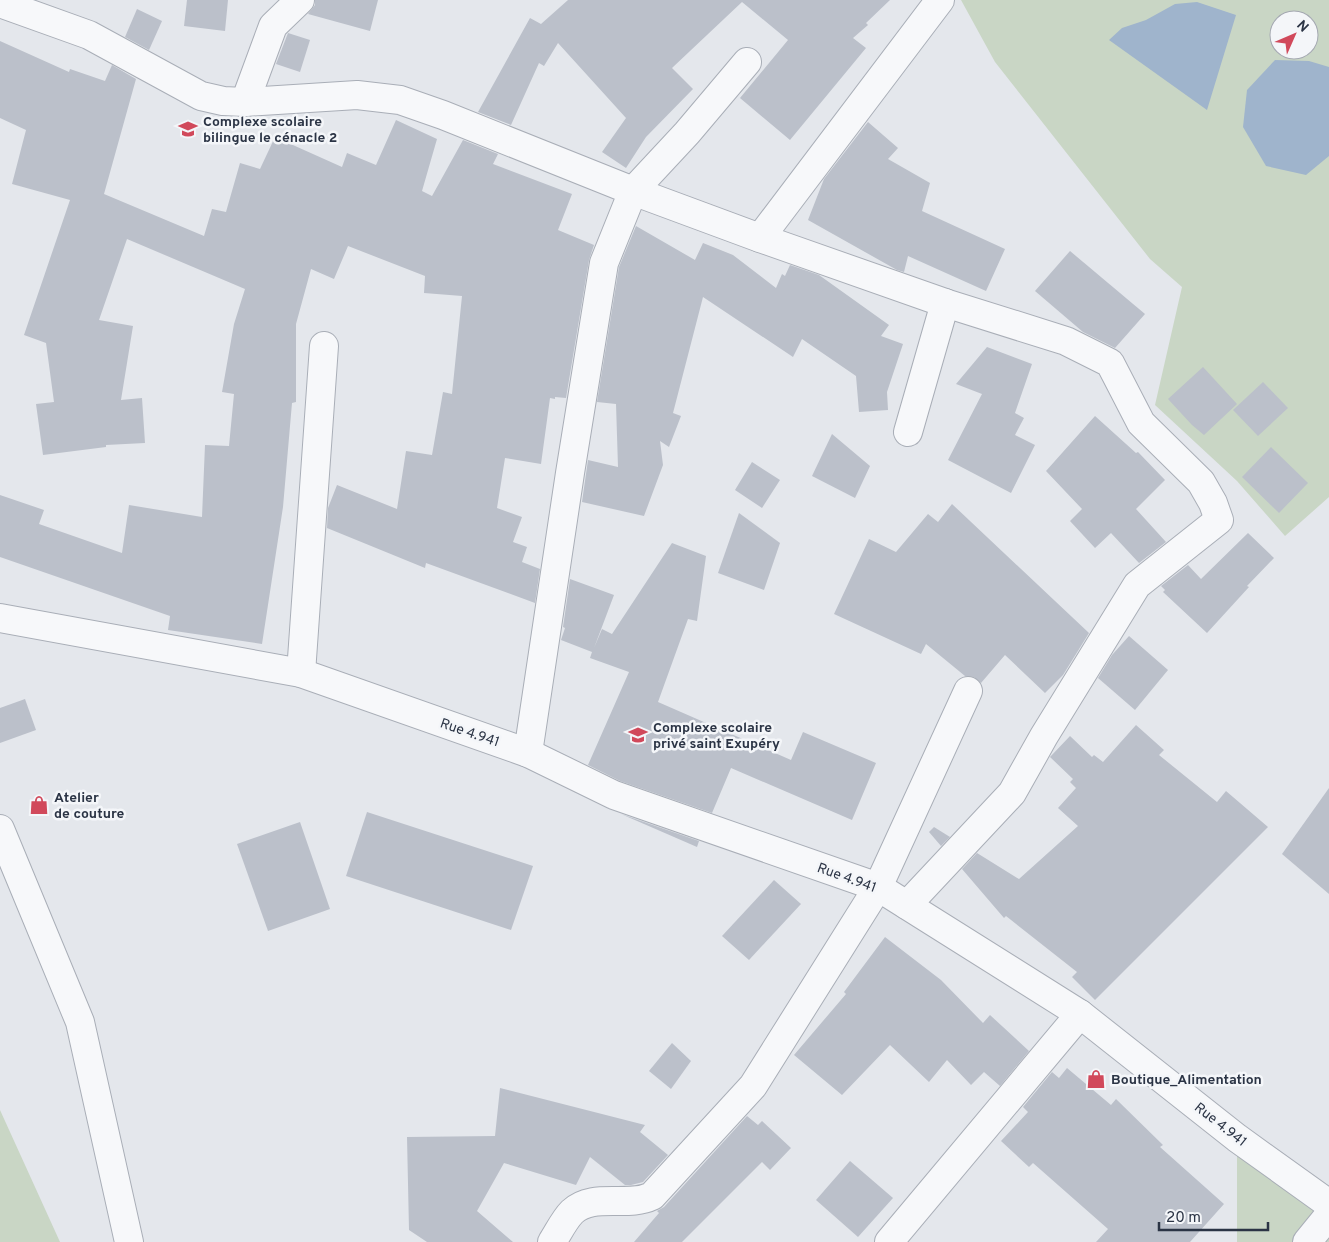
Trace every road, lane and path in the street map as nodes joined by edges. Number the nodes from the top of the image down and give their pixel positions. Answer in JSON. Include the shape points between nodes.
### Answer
{"nodes":[{"id":1,"x":300,"y":0,"type":"edge"},
{"id":2,"x":940,"y":0,"type":"edge"},
{"id":3,"x":0,"y":3,"type":"edge"},
{"id":4,"x":747,"y":62,"type":"dead end"},
{"id":5,"x":245,"y":102,"type":"junction"},
{"id":6,"x":633,"y":191,"type":"junction"},
{"id":7,"x":760,"y":238,"type":"junction"},
{"id":8,"x":945,"y":302,"type":"junction"},
{"id":9,"x":324,"y":346,"type":"dead end"},
{"id":10,"x":908,"y":432,"type":"dead end"},
{"id":11,"x":0,"y":618,"type":"edge"},
{"id":12,"x":301,"y":673,"type":"junction"},
{"id":13,"x":968,"y":691,"type":"dead end"},
{"id":14,"x":528,"y":753,"type":"junction"},
{"id":15,"x":0,"y":829,"type":"edge"},
{"id":16,"x":878,"y":887,"type":"junction"},
{"id":17,"x":907,"y":906,"type":"junction"},
{"id":18,"x":1080,"y":1014,"type":"junction"},
{"id":19,"x":1329,"y":1204,"type":"edge"},
{"id":20,"x":1329,"y":1215,"type":"edge"},
{"id":21,"x":129,"y":1242,"type":"edge"},
{"id":22,"x":552,"y":1242,"type":"edge"},
{"id":23,"x":889,"y":1242,"type":"edge"},
{"id":24,"x":1307,"y":1242,"type":"edge"}],
"edges":[{"from":1,"to":5,"type":"street","via":[[273,26]]},
{"from":2,"to":7,"type":"street"},
{"from":3,"to":5,"type":"street","via":[[89,35],[201,96]]},
{"from":4,"to":6,"type":"street"},
{"from":5,"to":6,"type":"street","via":[[356,95],[400,100]]},
{"from":6,"to":7,"type":"street"},
{"from":6,"to":14,"type":"street","via":[[604,263]]},
{"from":7,"to":8,"type":"street"},
{"from":8,"to":10,"type":"street"},
{"from":8,"to":17,"type":"street","via":[[1066,341],[1110,363],[1140,423],[1201,482],[1214,503],[1219,520],[1137,585],[1012,793]]},
{"from":9,"to":12,"type":"street"},
{"from":11,"to":12,"type":"street","name":"Rue 4.941"},
{"from":12,"to":14,"type":"street","name":"Rue 4.941"},
{"from":13,"to":16,"type":"street"},
{"from":14,"to":16,"type":"street","name":"Rue 4.941","via":[[614,795]]},
{"from":15,"to":21,"type":"street","via":[[80,1022]]},
{"from":16,"to":17,"type":"street","name":"Rue 4.941"},
{"from":16,"to":22,"type":"street","via":[[753,1086],[660,1188],[652,1196],[635,1202],[586,1203],[572,1213]]},
{"from":17,"to":18,"type":"street","name":"Rue 4.941"},
{"from":18,"to":19,"type":"street","name":"Rue 4.941","via":[[1237,1138]]},
{"from":18,"to":23,"type":"street"},
{"from":20,"to":24,"type":"street"}]}
